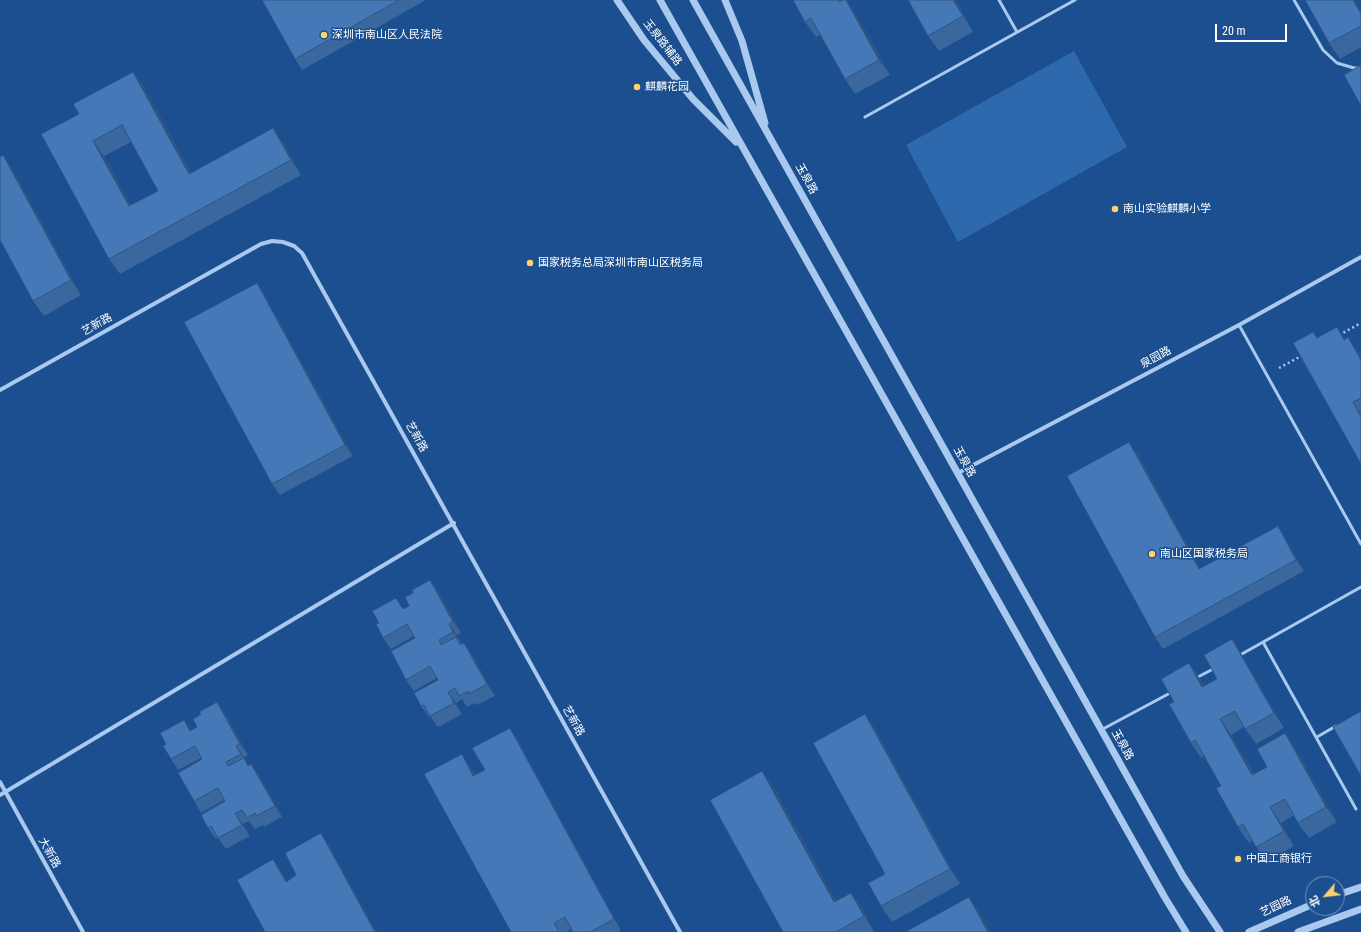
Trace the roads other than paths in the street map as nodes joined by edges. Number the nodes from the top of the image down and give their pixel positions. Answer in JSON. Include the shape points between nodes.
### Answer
{"nodes":[{"id":1,"x":617,"y":0,"type":"edge"},
{"id":2,"x":660,"y":0,"type":"edge"},
{"id":3,"x":693,"y":0,"type":"edge"},
{"id":4,"x":725,"y":0,"type":"edge"},
{"id":5,"x":999,"y":0,"type":"edge"},
{"id":6,"x":1074,"y":0,"type":"edge"},
{"id":7,"x":1294,"y":0,"type":"edge"},
{"id":8,"x":1017,"y":32,"type":"junction"},
{"id":9,"x":1361,"y":68,"type":"edge"},
{"id":10,"x":865,"y":117,"type":"dead end"},
{"id":11,"x":768,"y":135,"type":"junction"},
{"id":12,"x":744,"y":149,"type":"junction"},
{"id":13,"x":1361,"y":257,"type":"edge"},
{"id":14,"x":1238,"y":324,"type":"junction"},
{"id":15,"x":0,"y":390,"type":"edge"},
{"id":16,"x":958,"y":473,"type":"junction"},
{"id":17,"x":454,"y":524,"type":"junction"},
{"id":18,"x":1361,"y":544,"type":"edge"},
{"id":19,"x":1361,"y":587,"type":"edge"},
{"id":20,"x":1263,"y":642,"type":"junction"},
{"id":21,"x":1236,"y":656,"type":"edge"},
{"id":22,"x":1216,"y":667,"type":"edge"},
{"id":23,"x":1189,"y":682,"type":"edge"},
{"id":24,"x":1175,"y":689,"type":"edge"},
{"id":25,"x":1342,"y":722,"type":"edge"},
{"id":26,"x":1101,"y":730,"type":"junction"},
{"id":27,"x":1317,"y":736,"type":"junction"},
{"id":28,"x":0,"y":782,"type":"edge"},
{"id":29,"x":5,"y":792,"type":"junction"},
{"id":30,"x":0,"y":795,"type":"edge"},
{"id":31,"x":1356,"y":809,"type":"dead end"},
{"id":32,"x":1361,"y":887,"type":"edge"},
{"id":33,"x":1345,"y":892,"type":"edge"},
{"id":34,"x":1305,"y":908,"type":"edge"},
{"id":35,"x":1361,"y":909,"type":"edge"},
{"id":36,"x":83,"y":932,"type":"edge"},
{"id":37,"x":680,"y":932,"type":"edge"},
{"id":38,"x":1186,"y":932,"type":"edge"},
{"id":39,"x":1220,"y":932,"type":"edge"},
{"id":40,"x":1249,"y":932,"type":"edge"},
{"id":41,"x":1298,"y":932,"type":"edge"}],
"edges":[{"from":1,"to":12,"type":"street","name":"玉泉路辅路","via":[[644,40],[693,99]]},
{"from":2,"to":12,"type":"street"},
{"from":3,"to":11,"type":"street","name":"玉泉路"},
{"from":4,"to":11,"type":"street","via":[[742,42]]},
{"from":5,"to":8,"type":"lane"},
{"from":6,"to":8,"type":"lane"},
{"from":7,"to":9,"type":"lane","via":[[1323,50],[1337,63]]},
{"from":8,"to":10,"type":"lane"},
{"from":11,"to":16,"type":"street","name":"玉泉路"},
{"from":12,"to":38,"type":"street"},
{"from":13,"to":14,"type":"street","name":"泉园路"},
{"from":14,"to":16,"type":"street","name":"泉园路"},
{"from":14,"to":18,"type":"lane"},
{"from":15,"to":17,"type":"street","name":"艺新路","via":[[261,244],[283,242],[294,246],[309,262]]},
{"from":16,"to":26,"type":"street","name":"玉泉路"},
{"from":17,"to":29,"type":"street"},
{"from":17,"to":37,"type":"street","name":"艺新路"},
{"from":19,"to":20,"type":"lane"},
{"from":20,"to":21,"type":"lane"},
{"from":20,"to":27,"type":"lane"},
{"from":22,"to":23,"type":"lane"},
{"from":24,"to":26,"type":"lane"},
{"from":25,"to":27,"type":"lane"},
{"from":26,"to":39,"type":"street","name":"玉泉路","via":[[1184,876]]},
{"from":27,"to":31,"type":"lane"},
{"from":28,"to":29,"type":"street","name":"大新路"},
{"from":29,"to":30,"type":"street"},
{"from":29,"to":36,"type":"street","name":"大新路"},
{"from":32,"to":33,"type":"street"},
{"from":34,"to":40,"type":"street","name":"艺园路"},
{"from":35,"to":41,"type":"street"}]}
